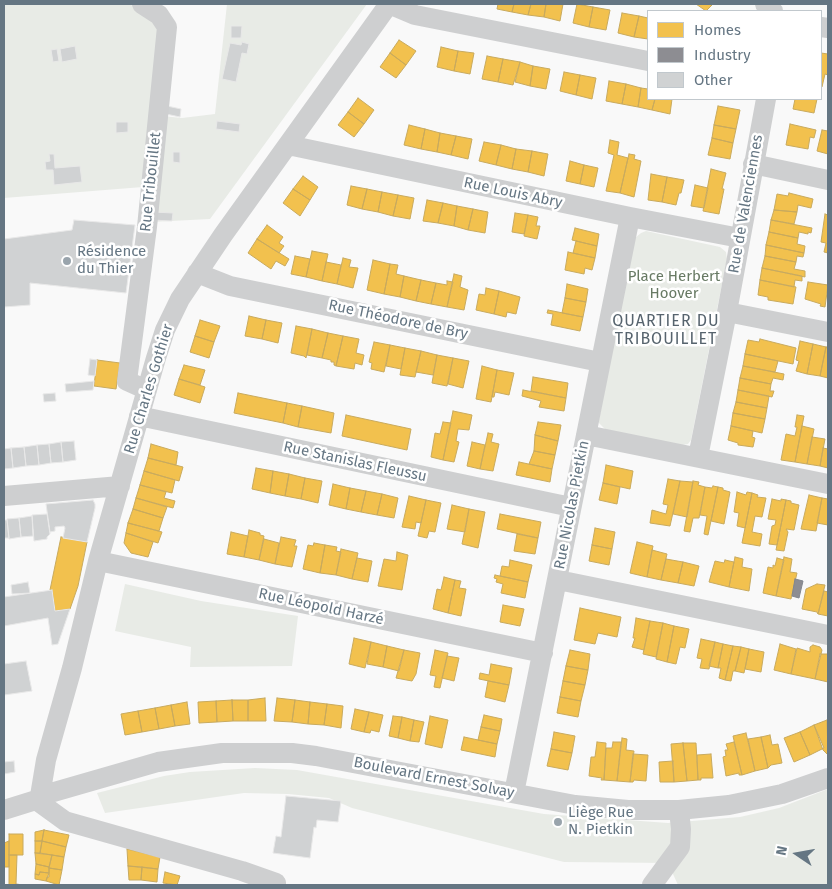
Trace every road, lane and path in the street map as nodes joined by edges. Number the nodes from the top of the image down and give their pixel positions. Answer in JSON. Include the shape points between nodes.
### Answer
{"nodes":[{"id":1,"x":142,"y":4,"type":"edge"},
{"id":2,"x":389,"y":4,"type":"edge"},
{"id":3,"x":647,"y":61,"type":"edge"},
{"id":4,"x":766,"y":100,"type":"edge"},
{"id":5,"x":288,"y":145,"type":"junction"},
{"id":6,"x":753,"y":164,"type":"junction"},
{"id":7,"x":828,"y":180,"type":"edge"},
{"id":8,"x":630,"y":217,"type":"junction"},
{"id":9,"x":740,"y":238,"type":"junction"},
{"id":10,"x":196,"y":274,"type":"junction"},
{"id":11,"x":727,"y":312,"type":"junction"},
{"id":12,"x":828,"y":332,"type":"edge"},
{"id":13,"x":600,"y":362,"type":"junction"},
{"id":14,"x":147,"y":390,"type":"junction"},
{"id":15,"x":139,"y":416,"type":"junction"},
{"id":16,"x":586,"y":435,"type":"junction"},
{"id":17,"x":698,"y":457,"type":"junction"},
{"id":18,"x":828,"y":484,"type":"edge"},
{"id":19,"x":120,"y":486,"type":"junction"},
{"id":20,"x":4,"y":496,"type":"edge"},
{"id":21,"x":571,"y":507,"type":"junction"},
{"id":22,"x":98,"y":561,"type":"junction"},
{"id":23,"x":558,"y":580,"type":"junction"},
{"id":24,"x":828,"y":635,"type":"edge"},
{"id":25,"x":543,"y":653,"type":"junction"},
{"id":26,"x":828,"y":778,"type":"edge"},
{"id":27,"x":514,"y":793,"type":"junction"},
{"id":28,"x":38,"y":798,"type":"junction"},
{"id":29,"x":4,"y":810,"type":"edge"},
{"id":30,"x":679,"y":810,"type":"junction"},
{"id":31,"x":276,"y":883,"type":"dead end"},
{"id":32,"x":652,"y":885,"type":"edge"}],
"edges":[{"from":1,"to":14,"type":"street","name":"Rue Tribouillet","via":[[159,15],[167,27],[147,227],[127,381]]},
{"from":2,"to":3,"type":"street","via":[[415,15]]},
{"from":2,"to":5,"type":"street","name":"Rue Charles Gothier"},
{"from":4,"to":6,"type":"street","name":"Rue de Valenciennes"},
{"from":5,"to":8,"type":"street","name":"Rue Louis Abry"},
{"from":5,"to":10,"type":"street","name":"Rue Charles Gothier"},
{"from":6,"to":7,"type":"street"},
{"from":6,"to":9,"type":"street","name":"Rue de Valenciennes"},
{"from":8,"to":9,"type":"street","name":"Rue Louis Abry"},
{"from":8,"to":13,"type":"street","name":"Rue Nicolas Pietkin"},
{"from":9,"to":11,"type":"street","name":"Rue de Valenciennes"},
{"from":10,"to":13,"type":"street","name":"Rue Théodore de Bry","via":[[230,286]]},
{"from":10,"to":14,"type":"street","name":"Rue Charles Gothier","via":[[165,330]]},
{"from":11,"to":12,"type":"street"},
{"from":11,"to":17,"type":"street","name":"Rue de Valenciennes"},
{"from":13,"to":16,"type":"street","name":"Rue Nicolas Pietkin"},
{"from":14,"to":15,"type":"street","name":"Rue Charles Gothier"},
{"from":15,"to":19,"type":"street","name":"Rue Charles Gothier"},
{"from":15,"to":21,"type":"street","name":"Rue Stanislas Fleussu"},
{"from":16,"to":17,"type":"street"},
{"from":16,"to":21,"type":"street","name":"Rue Nicolas Pietkin"},
{"from":17,"to":18,"type":"street"},
{"from":19,"to":20,"type":"street"},
{"from":19,"to":22,"type":"street","name":"Rue Charles Gothier"},
{"from":21,"to":23,"type":"street","name":"Rue Nicolas Pietkin"},
{"from":22,"to":25,"type":"street","name":"Rue Léopold Harzé"},
{"from":22,"to":28,"type":"street","name":"Rue Charles Gothier"},
{"from":23,"to":24,"type":"street"},
{"from":23,"to":25,"type":"street","name":"Rue Nicolas Pietkin"},
{"from":25,"to":27,"type":"street","name":"Rue Nicolas Pietkin"},
{"from":26,"to":30,"type":"street","name":"Boulevard Ernest Solvay","via":[[749,802]]},
{"from":27,"to":28,"type":"street","name":"Boulevard Ernest Solvay","via":[[316,756],[222,753],[158,762]]},
{"from":27,"to":30,"type":"street","name":"Boulevard Ernest Solvay","via":[[600,808]]},
{"from":28,"to":29,"type":"street","name":"Boulevard Ernest Solvay"},
{"from":28,"to":31,"type":"street","via":[[66,822]]},
{"from":30,"to":32,"type":"street","via":[[680,847]]}]}
